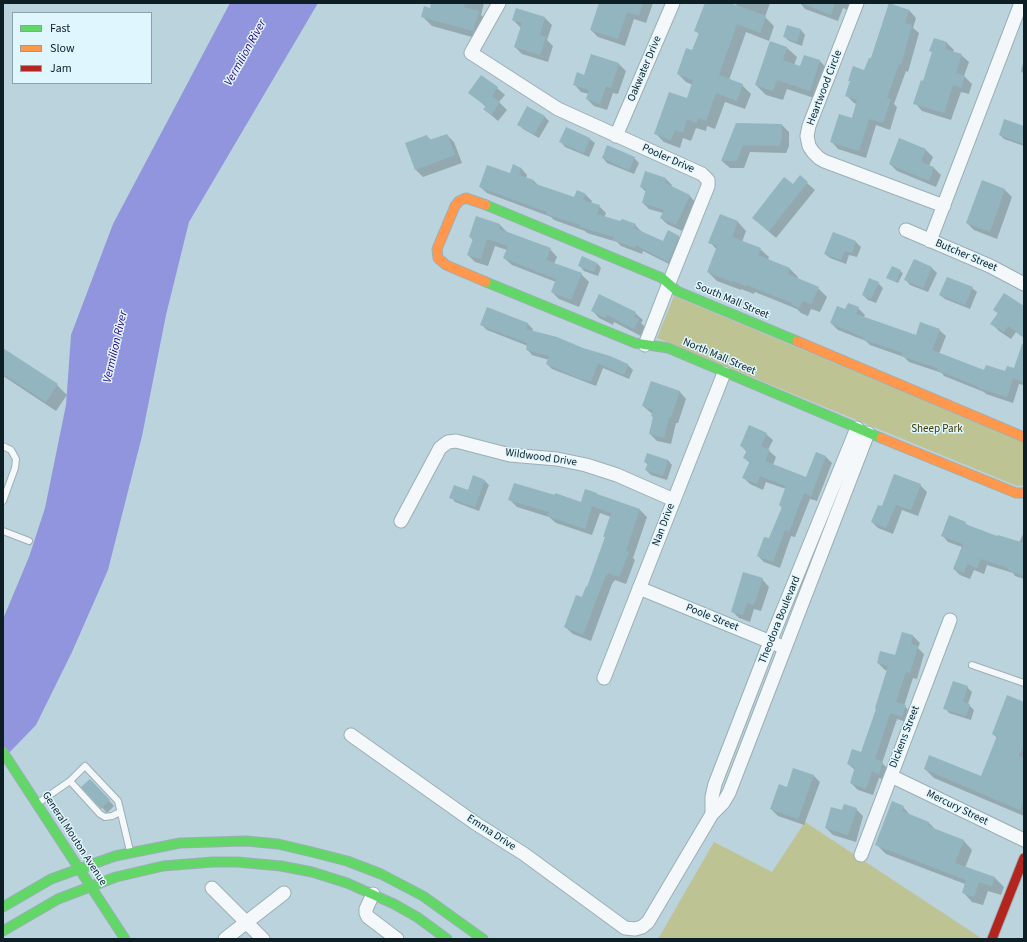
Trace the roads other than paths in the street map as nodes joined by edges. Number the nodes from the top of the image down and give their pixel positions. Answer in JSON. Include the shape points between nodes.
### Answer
{"nodes":[{"id":1,"x":499,"y":3,"type":"edge"},
{"id":2,"x":673,"y":3,"type":"edge"},
{"id":3,"x":858,"y":3,"type":"edge"},
{"id":4,"x":1021,"y":3,"type":"edge"},
{"id":5,"x":1020,"y":20,"type":"edge"},
{"id":6,"x":616,"y":136,"type":"junction"},
{"id":7,"x":944,"y":206,"type":"junction"},
{"id":8,"x":447,"y":226,"type":"joint"},
{"id":9,"x":906,"y":230,"type":"dead end"},
{"id":10,"x":930,"y":241,"type":"junction"},
{"id":11,"x":669,"y":283,"type":"junction"},
{"id":12,"x":1024,"y":284,"type":"edge"},
{"id":13,"x":645,"y":345,"type":"junction"},
{"id":14,"x":724,"y":373,"type":"junction"},
{"id":15,"x":863,"y":430,"type":"junction"},
{"id":16,"x":1024,"y":437,"type":"edge"},
{"id":17,"x":3,"y":446,"type":"edge"},
{"id":18,"x":1024,"y":493,"type":"edge"},
{"id":19,"x":674,"y":500,"type":"junction"},
{"id":20,"x":3,"y":501,"type":"edge"},
{"id":21,"x":400,"y":521,"type":"dead end"},
{"id":22,"x":3,"y":531,"type":"edge"},
{"id":23,"x":29,"y":541,"type":"dead end"},
{"id":24,"x":639,"y":588,"type":"junction"},
{"id":25,"x":950,"y":620,"type":"dead end"},
{"id":26,"x":770,"y":642,"type":"junction"},
{"id":27,"x":785,"y":648,"type":"junction"},
{"id":28,"x":972,"y":665,"type":"dead end"},
{"id":29,"x":604,"y":678,"type":"dead end"},
{"id":30,"x":1024,"y":683,"type":"edge"},
{"id":31,"x":351,"y":735,"type":"dead end"},
{"id":32,"x":3,"y":752,"type":"edge"},
{"id":33,"x":891,"y":776,"type":"junction"},
{"id":34,"x":70,"y":781,"type":"junction"},
{"id":35,"x":37,"y":804,"type":"junction"},
{"id":36,"x":120,"y":812,"type":"junction"},
{"id":37,"x":712,"y":814,"type":"junction"},
{"id":38,"x":1024,"y":840,"type":"edge"},
{"id":39,"x":130,"y":853,"type":"junction"},
{"id":40,"x":861,"y":855,"type":"dead end"},
{"id":41,"x":1024,"y":858,"type":"edge"},
{"id":42,"x":80,"y":868,"type":"junction"},
{"id":43,"x":377,"y":884,"type":"junction"},
{"id":44,"x":90,"y":886,"type":"junction"},
{"id":45,"x":212,"y":888,"type":"dead end"},
{"id":46,"x":284,"y":893,"type":"dead end"},
{"id":47,"x":3,"y":907,"type":"edge"},
{"id":48,"x":247,"y":923,"type":"junction"},
{"id":49,"x":632,"y":929,"type":"joint"},
{"id":50,"x":3,"y":931,"type":"edge"},
{"id":51,"x":126,"y":939,"type":"edge"},
{"id":52,"x":225,"y":939,"type":"edge"},
{"id":53,"x":263,"y":939,"type":"edge"},
{"id":54,"x":397,"y":939,"type":"edge"},
{"id":55,"x":448,"y":939,"type":"edge"},
{"id":56,"x":483,"y":939,"type":"edge"},
{"id":57,"x":992,"y":939,"type":"edge"}],
"edges":[{"from":1,"to":6,"type":"street","name":"Pooler Drive","via":[[472,53],[558,109]]},
{"from":2,"to":6,"type":"street","name":"Oakwater Drive"},
{"from":3,"to":7,"type":"street","name":"Heartwood Circle","via":[[809,126],[809,146],[819,158]]},
{"from":4,"to":5,"type":"street"},
{"from":5,"to":7,"type":"street"},
{"from":6,"to":11,"type":"street","name":"Pooler Drive","via":[[702,174],[708,180],[708,186]]},
{"from":7,"to":10,"type":"street"},
{"from":8,"to":11,"type":"street","name":"South Mall Street","via":[[458,201],[468,198]]},
{"from":8,"to":13,"type":"street","name":"North Mall Street","via":[[436,253],[446,265],[628,341]]},
{"from":9,"to":10,"type":"street","name":"Butcher Street"},
{"from":10,"to":12,"type":"street","name":"Butcher Street","via":[[990,266]]},
{"from":11,"to":13,"type":"street","name":"Pooler Drive"},
{"from":11,"to":16,"type":"street","name":"South Mall Street","via":[[677,291]]},
{"from":13,"to":14,"type":"street","name":"North Mall Street","via":[[668,348]]},
{"from":14,"to":15,"type":"street","name":"North Mall Street"},
{"from":14,"to":19,"type":"street","name":"Nan Drive"},
{"from":15,"to":18,"type":"street","name":"North Mall Street","via":[[1016,493]]},
{"from":15,"to":26,"type":"street","name":"Theodora Boulevard"},
{"from":15,"to":27,"type":"street","name":"Theodora Boulevard"},
{"from":17,"to":20,"type":"lane","via":[[11,450],[16,459]]},
{"from":19,"to":21,"type":"street","name":"Wildwood Drive","via":[[586,464],[510,455],[456,441],[448,442],[440,448]]},
{"from":19,"to":24,"type":"street","name":"Nan Drive"},
{"from":22,"to":23,"type":"lane"},
{"from":24,"to":26,"type":"street","name":"Poole Street"},
{"from":24,"to":29,"type":"street","name":"Nan Drive"},
{"from":25,"to":33,"type":"street","name":"Dickens Street"},
{"from":26,"to":27,"type":"street","name":"Poole Street"},
{"from":26,"to":37,"type":"street","name":"Theodora Boulevard","via":[[715,784]]},
{"from":27,"to":37,"type":"street","name":"Theodora Boulevard","via":[[729,793]]},
{"from":28,"to":30,"type":"lane"},
{"from":31,"to":49,"type":"street","name":"Emma Drive","via":[[475,823],[524,854],[625,928]]},
{"from":32,"to":35,"type":"street","name":"General Mouton Avenue"},
{"from":33,"to":38,"type":"street","name":"Mercury Street"},
{"from":33,"to":40,"type":"street","name":"Dickens Street"},
{"from":34,"to":35,"type":"lane"},
{"from":34,"to":36,"type":"lane","via":[[100,814],[106,817]]},
{"from":34,"to":36,"type":"lane","via":[[86,766],[118,801]]},
{"from":35,"to":42,"type":"street","name":"General Mouton Avenue"},
{"from":36,"to":39,"type":"lane"},
{"from":37,"to":49,"type":"street","name":"Theodora Boulevard","via":[[648,922],[642,927]]},
{"from":39,"to":42,"type":"street"},
{"from":39,"to":43,"type":"street","via":[[180,843],[246,841],[278,844],[347,861]]},
{"from":41,"to":57,"type":"street"},
{"from":42,"to":44,"type":"street","name":"General Mouton Avenue"},
{"from":42,"to":47,"type":"street","via":[[51,879]]},
{"from":43,"to":44,"type":"street","via":[[347,883],[281,866],[213,862],[163,866],[122,875]]},
{"from":43,"to":54,"type":"street","via":[[366,913],[371,920]]},
{"from":43,"to":55,"type":"street"},
{"from":43,"to":56,"type":"street","via":[[403,885]]},
{"from":44,"to":50,"type":"street","via":[[58,899]]},
{"from":44,"to":51,"type":"street","name":"General Mouton Avenue"},
{"from":45,"to":48,"type":"street"},
{"from":46,"to":48,"type":"street"},
{"from":48,"to":52,"type":"street"},
{"from":48,"to":53,"type":"street"}]}
